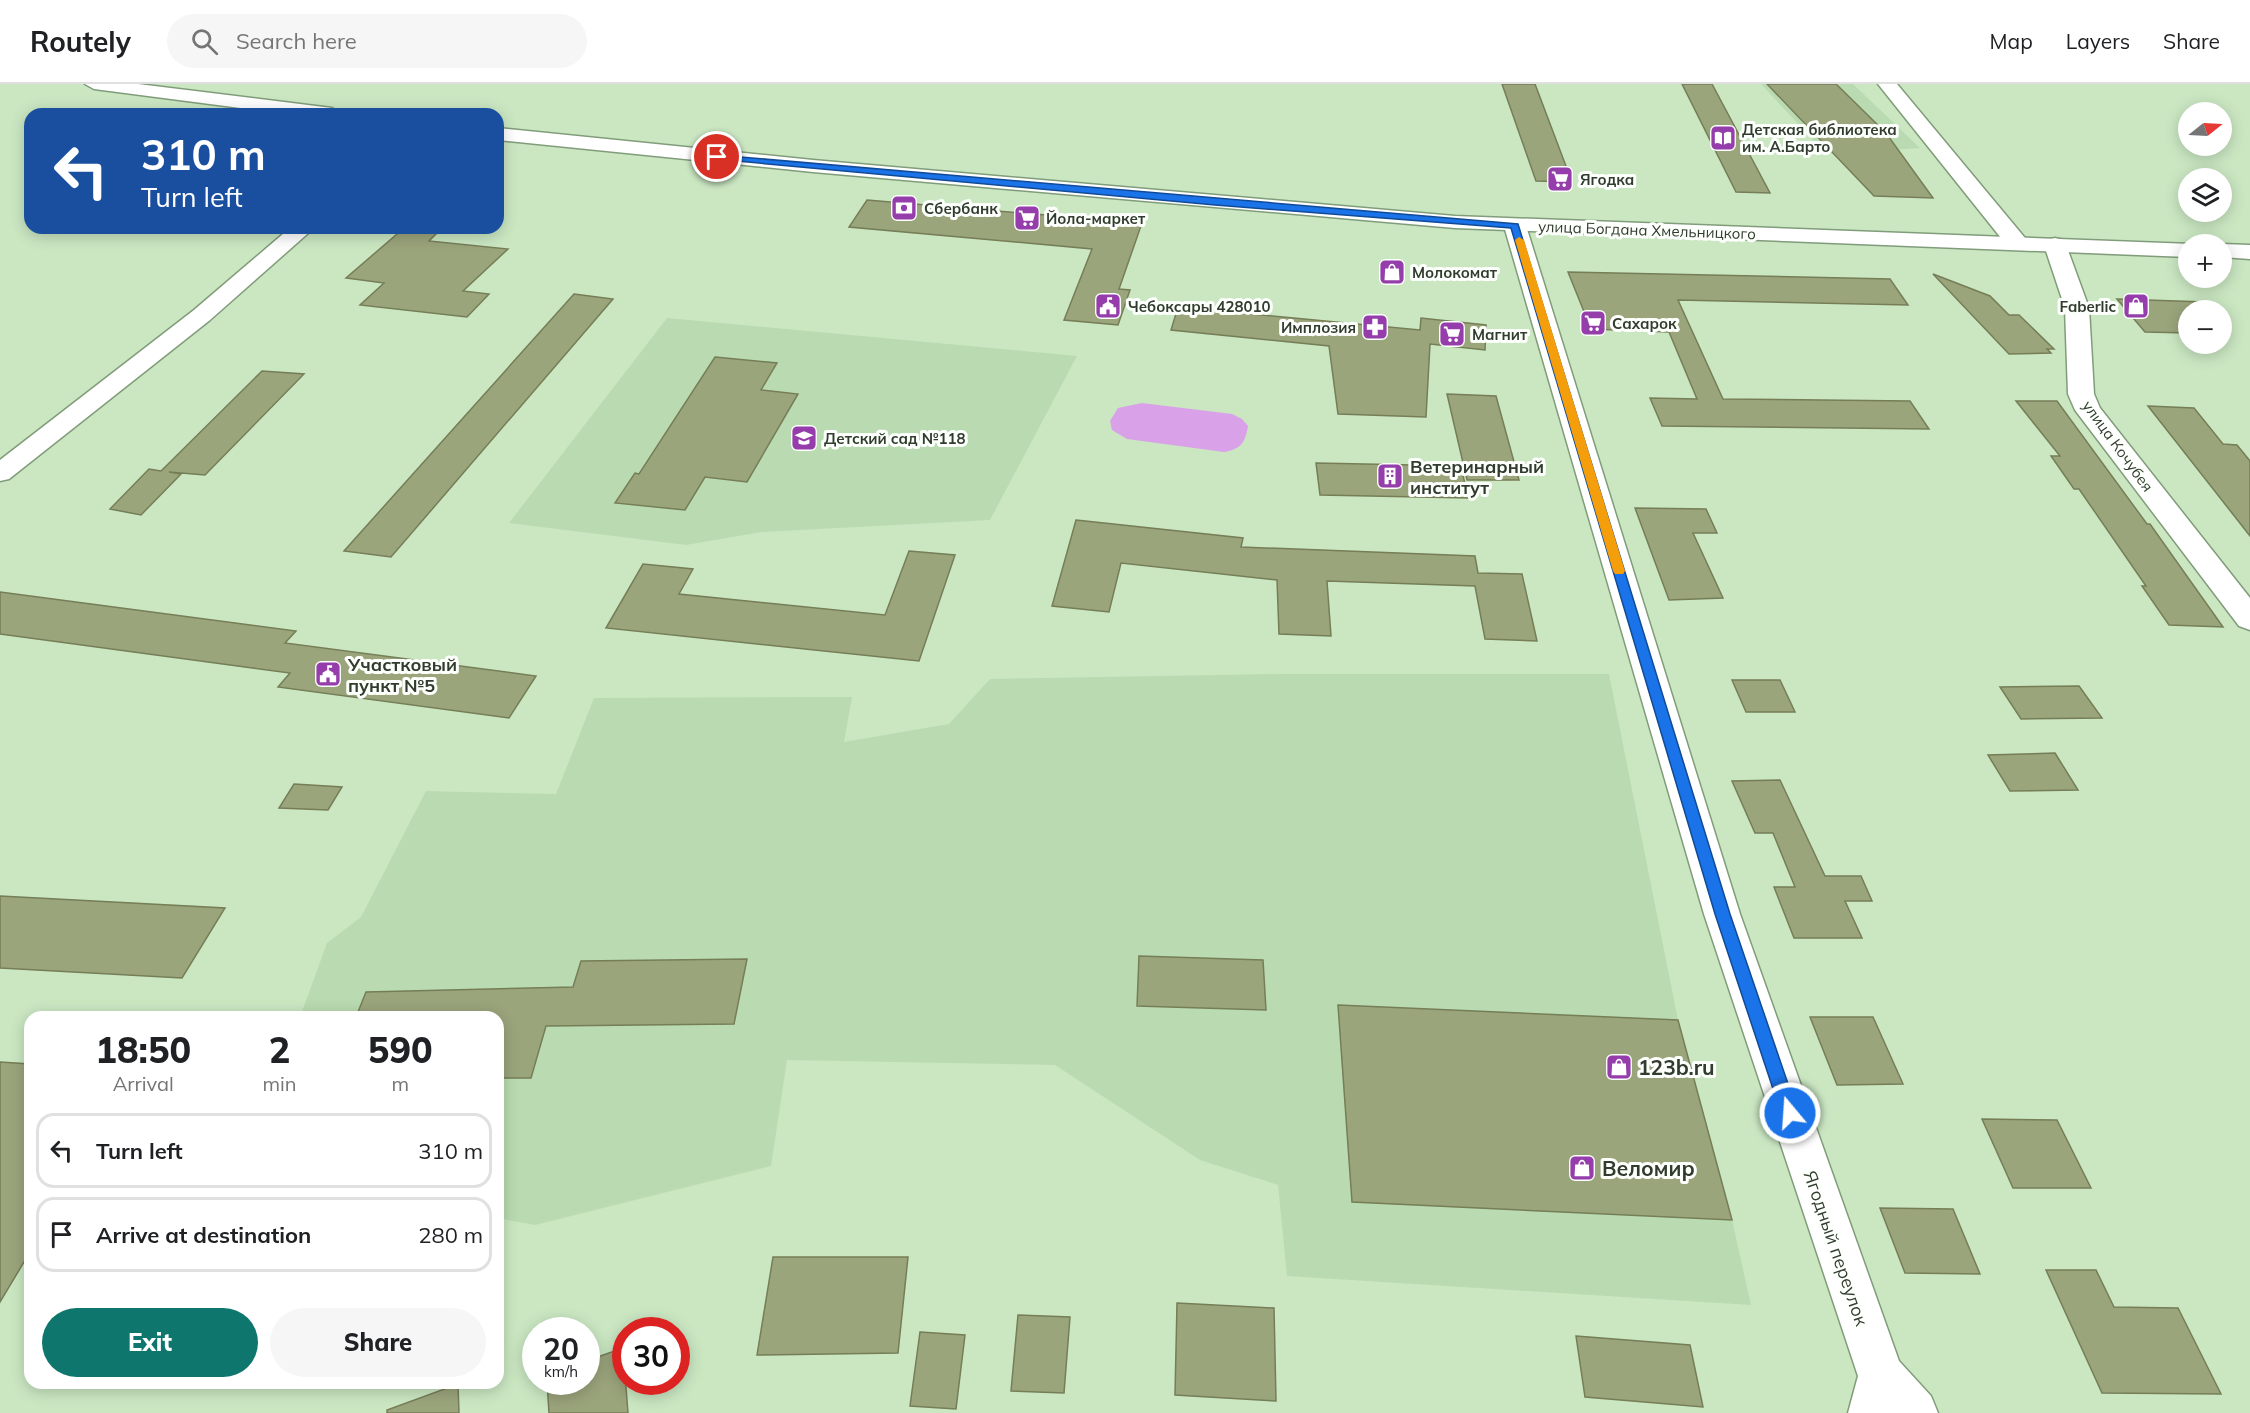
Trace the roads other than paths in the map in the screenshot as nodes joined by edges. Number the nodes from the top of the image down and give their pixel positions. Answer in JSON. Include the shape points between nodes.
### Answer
{"nodes":[{"id":1,"x":94,"y":84,"type":"edge"},
{"id":2,"x":1887,"y":84,"type":"edge"},
{"id":3,"x":284,"y":108,"type":"edge"},
{"id":4,"x":504,"y":135,"type":"edge"},
{"id":5,"x":1515,"y":226,"type":"junction"},
{"id":6,"x":296,"y":234,"type":"edge"},
{"id":7,"x":2017,"y":243,"type":"junction"},
{"id":8,"x":2055,"y":245,"type":"junction"},
{"id":9,"x":2178,"y":250,"type":"edge"},
{"id":10,"x":2232,"y":251,"type":"edge"},
{"id":11,"x":2250,"y":252,"type":"edge"},
{"id":12,"x":0,"y":473,"type":"edge"},
{"id":13,"x":2250,"y":619,"type":"edge"},
{"id":14,"x":1876,"y":1394,"type":"edge"},
{"id":15,"x":1914,"y":1413,"type":"edge"}],
"edges":[{"from":1,"to":3,"type":"street"},
{"from":2,"to":7,"type":"street"},
{"from":4,"to":5,"type":"street","name":"улица Богдана Хмельницкого","via":[[638,150]]},
{"from":5,"to":7,"type":"street","name":"улица Богдана Хмельницкого"},
{"from":5,"to":14,"type":"street","name":"Ягодный переулок","via":[[1722,914],[1842,1269]]},
{"from":6,"to":12,"type":"street","via":[[202,315]]},
{"from":7,"to":8,"type":"street","name":"улица Богдана Хмельницкого"},
{"from":8,"to":9,"type":"street","name":"улица Богдана Хмельницкого"},
{"from":8,"to":13,"type":"street","name":"улица Кочубея","via":[[2077,308],[2081,394],[2088,411]]},
{"from":10,"to":11,"type":"street"},
{"from":14,"to":15,"type":"street"}]}
